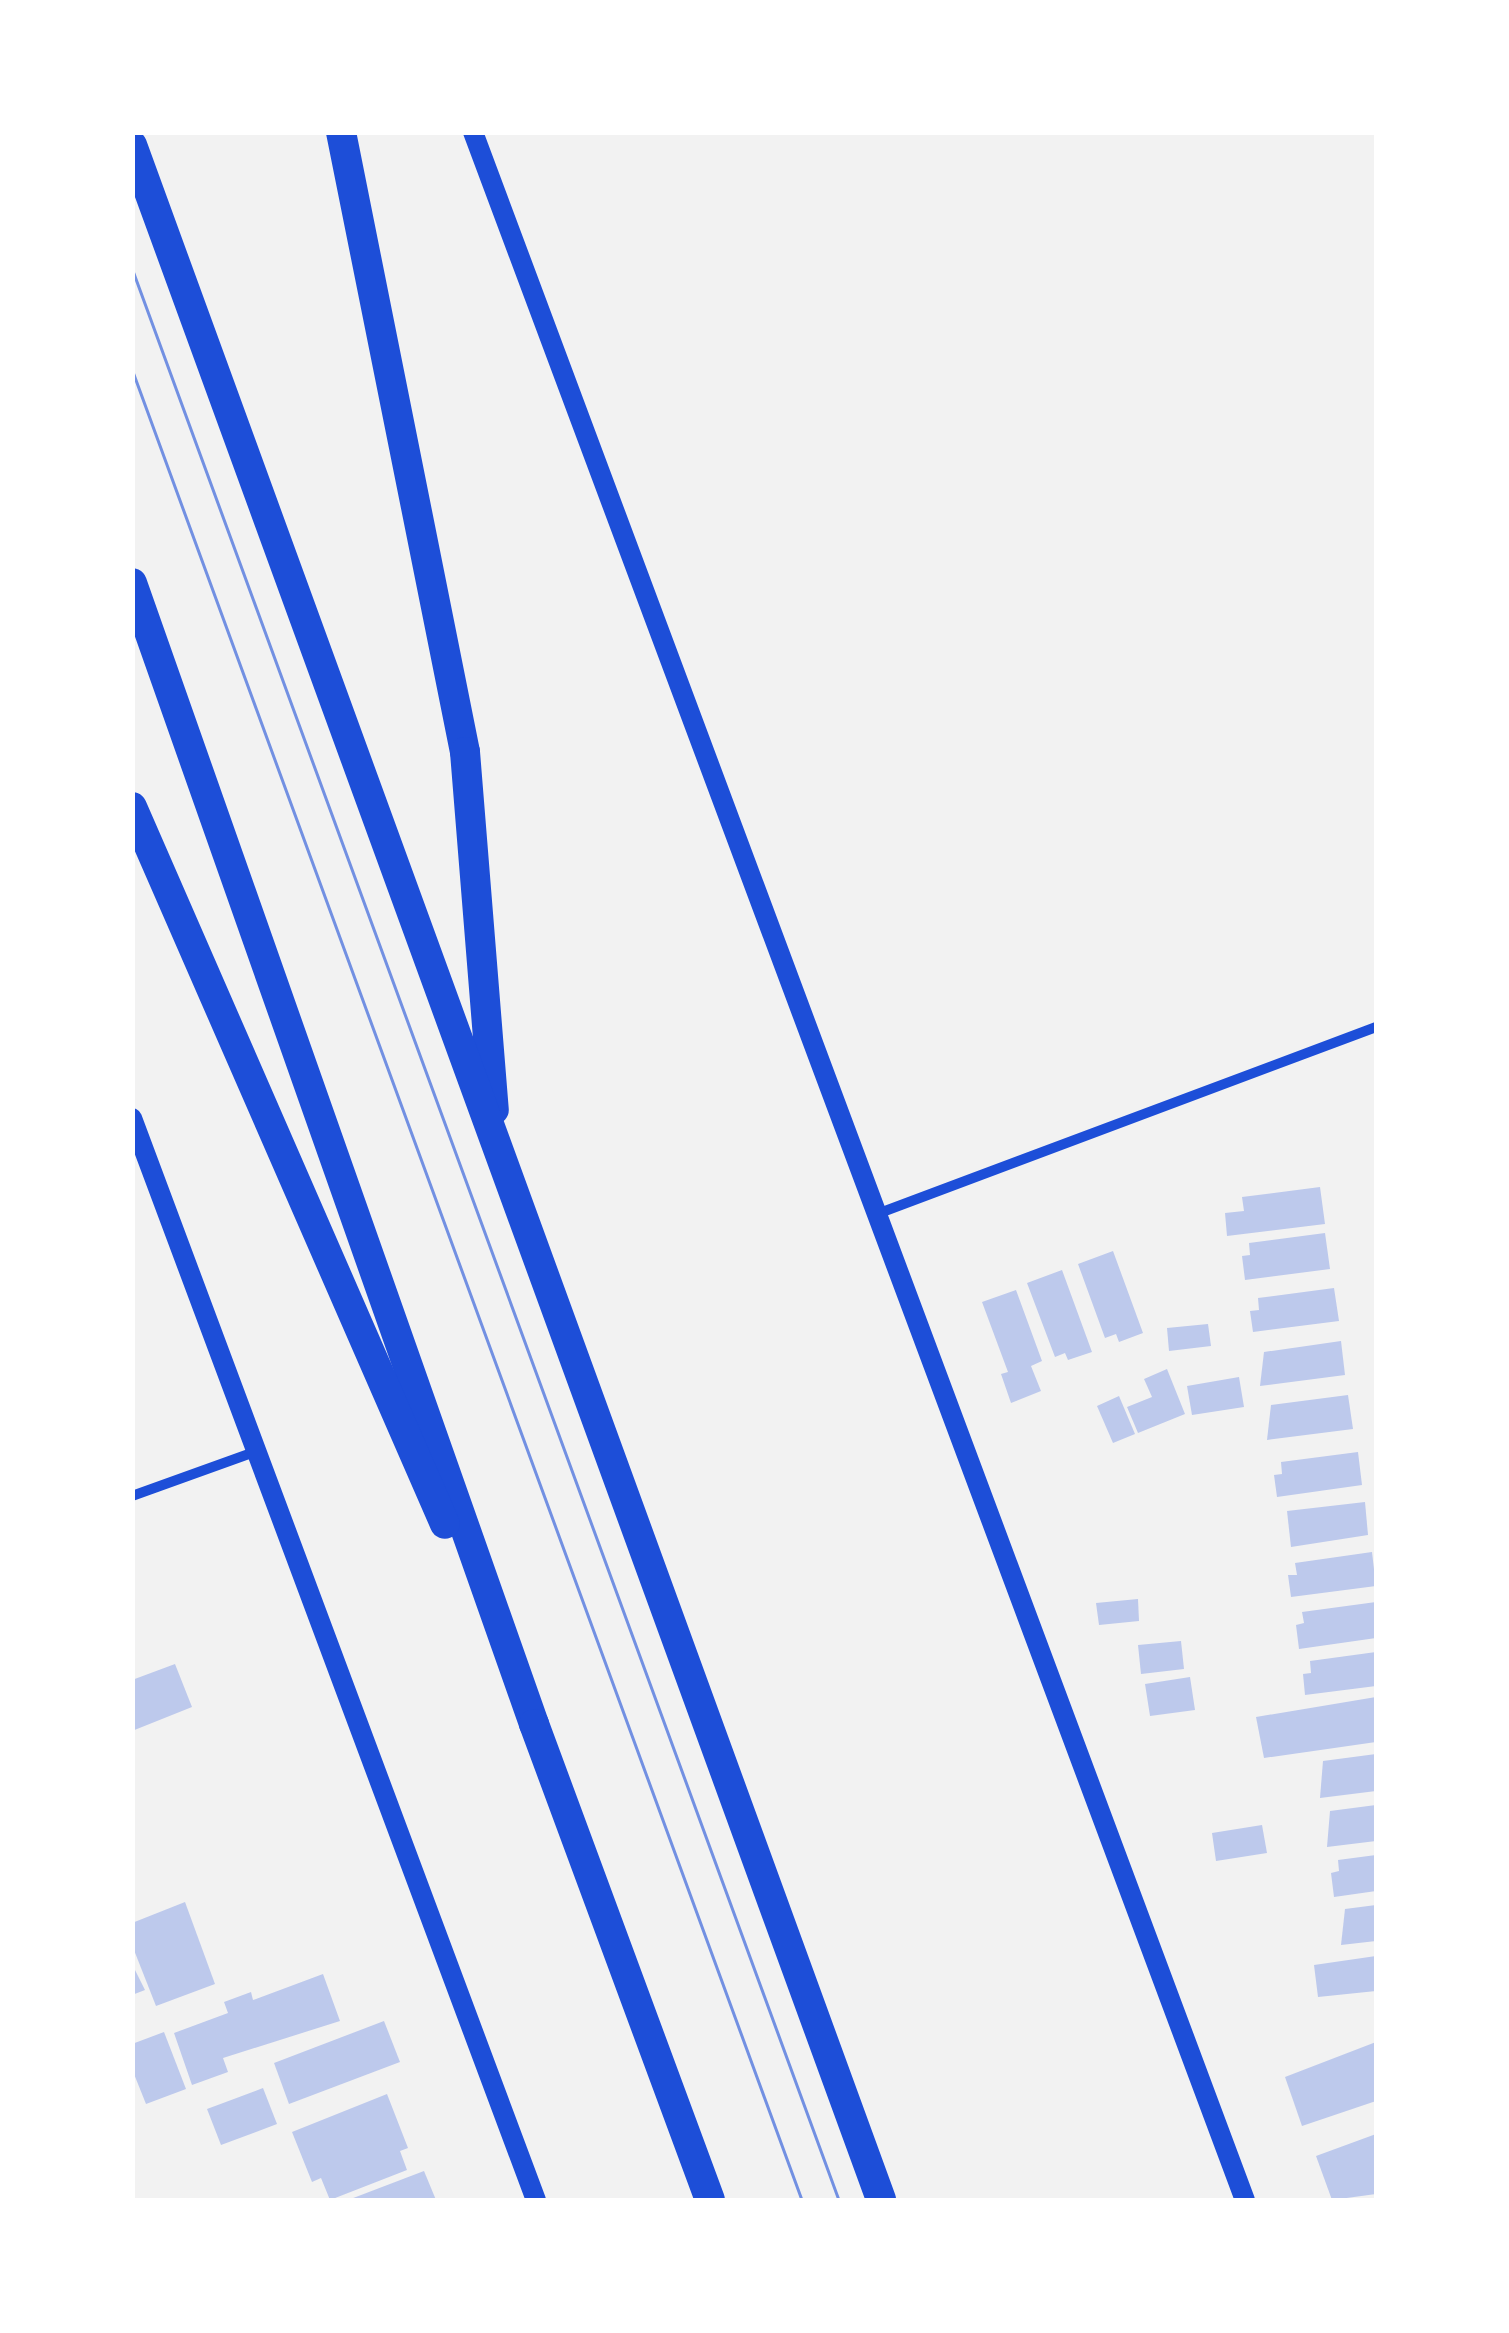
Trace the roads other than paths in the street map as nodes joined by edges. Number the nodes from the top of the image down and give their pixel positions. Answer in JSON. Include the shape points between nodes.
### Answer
{"nodes":[{"id":1,"x":341,"y":132,"type":"edge"},
{"id":2,"x":472,"y":132,"type":"edge"},
{"id":3,"x":132,"y":145,"type":"edge"},
{"id":4,"x":132,"y":583,"type":"edge"},
{"id":5,"x":132,"y":807,"type":"edge"},
{"id":6,"x":1376,"y":1027,"type":"edge"},
{"id":7,"x":132,"y":1118,"type":"edge"},
{"id":8,"x":498,"y":1153,"type":"junction"},
{"id":9,"x":876,"y":1214,"type":"junction"},
{"id":10,"x":257,"y":1451,"type":"junction"},
{"id":11,"x":132,"y":1496,"type":"edge"},
{"id":12,"x":534,"y":1724,"type":"junction"},
{"id":13,"x":536,"y":2200,"type":"edge"},
{"id":14,"x":710,"y":2200,"type":"edge"},
{"id":15,"x":881,"y":2200,"type":"edge"},
{"id":16,"x":1246,"y":2200,"type":"edge"}],
"edges":[{"from":1,"to":8,"type":"highway","via":[[390,351],[465,752]]},
{"from":2,"to":9,"type":"main road"},
{"from":3,"to":8,"type":"highway"},
{"from":4,"to":12,"type":"highway"},
{"from":5,"to":12,"type":"highway"},
{"from":6,"to":9,"type":"street"},
{"from":7,"to":10,"type":"main road"},
{"from":8,"to":15,"type":"highway"},
{"from":9,"to":16,"type":"main road"},
{"from":10,"to":11,"type":"street"},
{"from":10,"to":13,"type":"main road"},
{"from":12,"to":14,"type":"highway"}]}
